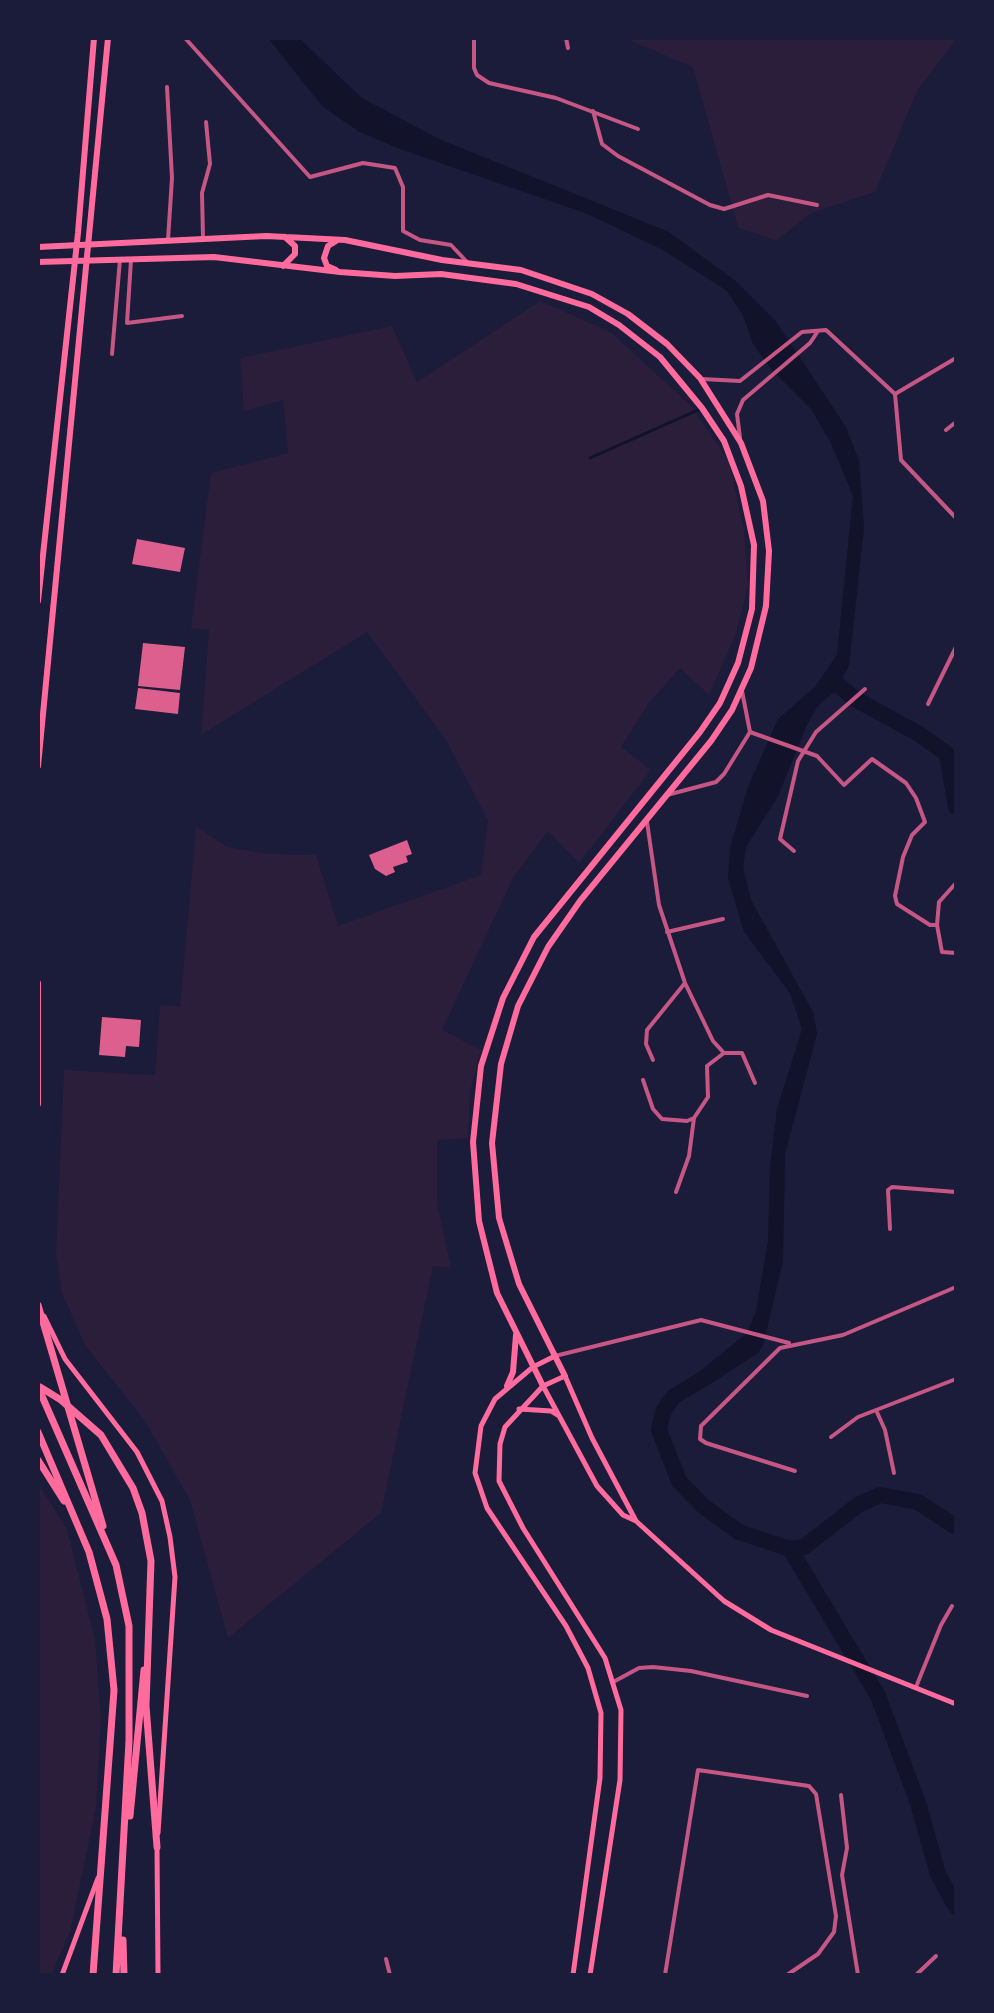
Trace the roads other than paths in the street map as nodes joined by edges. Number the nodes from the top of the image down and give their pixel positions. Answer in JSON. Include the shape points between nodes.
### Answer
{"nodes":[{"id":1,"x":94,"y":38,"type":"edge"},
{"id":2,"x":108,"y":38,"type":"edge"},
{"id":3,"x":185,"y":38,"type":"edge"},
{"id":4,"x":474,"y":38,"type":"edge"},
{"id":5,"x":566,"y":38,"type":"edge"},
{"id":6,"x":568,"y":48,"type":"dead end"},
{"id":7,"x":167,"y":87,"type":"dead end"},
{"id":8,"x":593,"y":111,"type":"junction"},
{"id":9,"x":206,"y":122,"type":"dead end"},
{"id":10,"x":638,"y":129,"type":"dead end"},
{"id":11,"x":817,"y":205,"type":"dead end"},
{"id":12,"x":285,"y":237,"type":"junction"},
{"id":13,"x":203,"y":240,"type":"junction"},
{"id":14,"x":338,"y":240,"type":"junction"},
{"id":15,"x":168,"y":242,"type":"junction"},
{"id":16,"x":38,"y":247,"type":"edge"},
{"id":17,"x":131,"y":258,"type":"junction"},
{"id":18,"x":120,"y":259,"type":"junction"},
{"id":19,"x":38,"y":262,"type":"edge"},
{"id":20,"x":468,"y":263,"type":"junction"},
{"id":21,"x":283,"y":266,"type":"junction"},
{"id":22,"x":340,"y":272,"type":"junction"},
{"id":23,"x":182,"y":316,"type":"dead end"},
{"id":24,"x":818,"y":331,"type":"junction"},
{"id":25,"x":112,"y":354,"type":"dead end"},
{"id":26,"x":956,"y":358,"type":"edge"},
{"id":27,"x":700,"y":378,"type":"junction"},
{"id":28,"x":895,"y":394,"type":"junction"},
{"id":29,"x":956,"y":422,"type":"edge"},
{"id":30,"x":946,"y":430,"type":"dead end"},
{"id":31,"x":741,"y":443,"type":"junction"},
{"id":32,"x":956,"y":518,"type":"edge"},
{"id":33,"x":43,"y":556,"type":"junction"},
{"id":34,"x":38,"y":568,"type":"edge"},
{"id":35,"x":38,"y":601,"type":"edge"},
{"id":36,"x":956,"y":647,"type":"edge"},
{"id":37,"x":865,"y":689,"type":"dead end"},
{"id":38,"x":742,"y":691,"type":"junction"},
{"id":39,"x":928,"y":704,"type":"dead end"},
{"id":40,"x":750,"y":732,"type":"junction"},
{"id":41,"x":802,"y":751,"type":"junction"},
{"id":42,"x":38,"y":766,"type":"edge"},
{"id":43,"x":666,"y":795,"type":"junction"},
{"id":44,"x":646,"y":819,"type":"junction"},
{"id":45,"x":794,"y":851,"type":"dead end"},
{"id":46,"x":956,"y":883,"type":"edge"},
{"id":47,"x":723,"y":919,"type":"dead end"},
{"id":48,"x":937,"y":925,"type":"junction"},
{"id":49,"x":666,"y":933,"type":"junction"},
{"id":50,"x":956,"y":953,"type":"edge"},
{"id":51,"x":38,"y":983,"type":"edge"},
{"id":52,"x":685,"y":983,"type":"junction"},
{"id":53,"x":724,"y":1053,"type":"junction"},
{"id":54,"x":653,"y":1060,"type":"dead end"},
{"id":55,"x":643,"y":1080,"type":"dead end"},
{"id":56,"x":755,"y":1083,"type":"dead end"},
{"id":57,"x":38,"y":1104,"type":"edge"},
{"id":58,"x":694,"y":1118,"type":"junction"},
{"id":59,"x":676,"y":1192,"type":"dead end"},
{"id":60,"x":956,"y":1192,"type":"edge"},
{"id":61,"x":890,"y":1229,"type":"dead end"},
{"id":62,"x":956,"y":1287,"type":"edge"},
{"id":63,"x":38,"y":1303,"type":"edge"},
{"id":64,"x":516,"y":1331,"type":"junction"},
{"id":65,"x":791,"y":1344,"type":"junction"},
{"id":66,"x":555,"y":1356,"type":"junction"},
{"id":67,"x":533,"y":1367,"type":"junction"},
{"id":68,"x":565,"y":1376,"type":"junction"},
{"id":69,"x":956,"y":1379,"type":"edge"},
{"id":70,"x":38,"y":1386,"type":"edge"},
{"id":71,"x":507,"y":1386,"type":"junction"},
{"id":72,"x":543,"y":1386,"type":"junction"},
{"id":73,"x":519,"y":1409,"type":"junction"},
{"id":74,"x":876,"y":1410,"type":"junction"},
{"id":75,"x":559,"y":1417,"type":"junction"},
{"id":76,"x":38,"y":1432,"type":"edge"},
{"id":77,"x":831,"y":1437,"type":"dead end"},
{"id":78,"x":38,"y":1460,"type":"edge"},
{"id":79,"x":795,"y":1471,"type":"dead end"},
{"id":80,"x":894,"y":1473,"type":"dead end"},
{"id":81,"x":636,"y":1521,"type":"junction"},
{"id":82,"x":84,"y":1537,"type":"junction"},
{"id":83,"x":116,"y":1565,"type":"junction"},
{"id":84,"x":952,"y":1606,"type":"dead end"},
{"id":85,"x":150,"y":1620,"type":"junction"},
{"id":86,"x":615,"y":1681,"type":"junction"},
{"id":87,"x":916,"y":1687,"type":"junction"},
{"id":88,"x":807,"y":1696,"type":"dead end"},
{"id":89,"x":956,"y":1704,"type":"edge"},
{"id":90,"x":841,"y":1795,"type":"dead end"},
{"id":91,"x":157,"y":1847,"type":"junction"},
{"id":92,"x":102,"y":1868,"type":"junction"},
{"id":93,"x":121,"y":1899,"type":"junction"},
{"id":94,"x":936,"y":1956,"type":"dead end"},
{"id":95,"x":386,"y":1959,"type":"dead end"},
{"id":96,"x":63,"y":1974,"type":"edge"},
{"id":97,"x":93,"y":1975,"type":"edge"},
{"id":98,"x":116,"y":1975,"type":"edge"},
{"id":99,"x":124,"y":1975,"type":"edge"},
{"id":100,"x":158,"y":1975,"type":"edge"},
{"id":101,"x":390,"y":1975,"type":"edge"},
{"id":102,"x":573,"y":1975,"type":"edge"},
{"id":103,"x":590,"y":1975,"type":"edge"},
{"id":104,"x":665,"y":1975,"type":"edge"},
{"id":105,"x":787,"y":1975,"type":"edge"},
{"id":106,"x":858,"y":1975,"type":"edge"},
{"id":107,"x":916,"y":1975,"type":"edge"}],
"edges":[{"from":1,"to":33,"type":"main road"},
{"from":2,"to":42,"type":"main road"},
{"from":3,"to":20,"type":"street","via":[[310,177],[363,163],[395,168],[403,187],[403,231],[451,245]]},
{"from":4,"to":8,"type":"street","via":[[474,68],[489,83]]},
{"from":5,"to":6,"type":"street"},
{"from":7,"to":15,"type":"street","via":[[172,178]]},
{"from":8,"to":10,"type":"street"},
{"from":8,"to":11,"type":"street","via":[[602,144],[710,205],[724,209],[768,195]]},
{"from":9,"to":13,"type":"street","via":[[210,164],[202,193]]},
{"from":12,"to":13,"type":"main road"},
{"from":12,"to":14,"type":"main road"},
{"from":12,"to":21,"type":"main road","via":[[295,246],[295,254]]},
{"from":13,"to":15,"type":"main road"},
{"from":14,"to":20,"type":"main road"},
{"from":14,"to":22,"type":"main road","via":[[328,246],[324,258],[327,266]]},
{"from":15,"to":16,"type":"main road"},
{"from":17,"to":18,"type":"main road"},
{"from":17,"to":21,"type":"main road","via":[[214,257]]},
{"from":17,"to":23,"type":"street","via":[[127,323]]},
{"from":18,"to":19,"type":"main road"},
{"from":18,"to":25,"type":"street"},
{"from":20,"to":27,"type":"main road","via":[[521,270],[592,294],[667,344]]},
{"from":21,"to":22,"type":"main road"},
{"from":22,"to":64,"type":"main road","via":[[441,274],[516,284],[589,307],[660,357],[702,408],[733,463],[750,517],[752,609],[738,663],[720,703],[534,937],[519,960],[490,1033],[481,1066],[473,1174],[490,1267]]},
{"from":24,"to":27,"type":"street","via":[[802,332],[733,384]]},
{"from":24,"to":28,"type":"street","via":[[826,330]]},
{"from":24,"to":31,"type":"street","via":[[740,406]]},
{"from":26,"to":28,"type":"street"},
{"from":27,"to":31,"type":"main road"},
{"from":28,"to":32,"type":"street","via":[[901,460]]},
{"from":29,"to":30,"type":"street"},
{"from":31,"to":38,"type":"main road","via":[[763,501],[769,551],[763,623]]},
{"from":33,"to":34,"type":"main road"},
{"from":33,"to":35,"type":"main road"},
{"from":36,"to":39,"type":"street"},
{"from":37,"to":41,"type":"street"},
{"from":38,"to":40,"type":"street"},
{"from":38,"to":43,"type":"main road","via":[[711,741]]},
{"from":40,"to":41,"type":"street"},
{"from":40,"to":43,"type":"street","via":[[716,782]]},
{"from":41,"to":45,"type":"street","via":[[780,839]]},
{"from":41,"to":48,"type":"street","via":[[817,756],[844,785],[872,759],[906,783],[925,822],[912,835],[903,857],[895,896],[897,904]]},
{"from":43,"to":44,"type":"main road"},
{"from":44,"to":49,"type":"street"},
{"from":44,"to":66,"type":"main road","via":[[548,947],[518,1006],[501,1064],[492,1143],[499,1218],[519,1284]]},
{"from":46,"to":48,"type":"street","via":[[939,902]]},
{"from":47,"to":49,"type":"street"},
{"from":48,"to":50,"type":"street","via":[[942,952]]},
{"from":49,"to":52,"type":"street"},
{"from":51,"to":57,"type":"main road"},
{"from":52,"to":53,"type":"street"},
{"from":52,"to":54,"type":"street","via":[[647,1030]]},
{"from":53,"to":56,"type":"street","via":[[742,1053]]},
{"from":53,"to":58,"type":"street","via":[[707,1066],[708,1097]]},
{"from":55,"to":58,"type":"street","via":[[662,1119]]},
{"from":58,"to":59,"type":"street","via":[[689,1156]]},
{"from":60,"to":61,"type":"street","via":[[892,1187]]},
{"from":62,"to":65,"type":"street","via":[[843,1335]]},
{"from":63,"to":83,"type":"highway"},
{"from":63,"to":91,"type":"main road","via":[[65,1359],[137,1452],[162,1501],[170,1537],[175,1577]]},
{"from":64,"to":67,"type":"main road"},
{"from":64,"to":71,"type":"main road"},
{"from":65,"to":66,"type":"street","via":[[701,1320]]},
{"from":65,"to":79,"type":"street","via":[[753,1372],[699,1433],[706,1443]]},
{"from":66,"to":67,"type":"main road"},
{"from":66,"to":68,"type":"main road"},
{"from":67,"to":71,"type":"main road"},
{"from":67,"to":72,"type":"main road"},
{"from":68,"to":72,"type":"main road"},
{"from":68,"to":81,"type":"main road"},
{"from":69,"to":74,"type":"street"},
{"from":70,"to":83,"type":"highway"},
{"from":70,"to":85,"type":"highway","via":[[83,1417],[119,1461],[137,1500],[151,1561]]},
{"from":71,"to":102,"type":"main road","via":[[487,1410],[476,1447],[480,1492],[573,1640],[601,1713],[600,1778]]},
{"from":72,"to":73,"type":"main road"},
{"from":72,"to":75,"type":"main road"},
{"from":73,"to":75,"type":"main road","via":[[551,1411]]},
{"from":73,"to":86,"type":"main road","via":[[500,1444],[499,1481],[523,1528],[582,1616]]},
{"from":74,"to":77,"type":"street"},
{"from":74,"to":80,"type":"street"},
{"from":75,"to":81,"type":"main road","via":[[597,1486],[623,1515]]},
{"from":76,"to":82,"type":"highway"},
{"from":78,"to":82,"type":"highway"},
{"from":81,"to":87,"type":"main road","via":[[755,1623]]},
{"from":82,"to":92,"type":"highway","via":[[107,1619],[114,1690]]},
{"from":83,"to":93,"type":"highway","via":[[129,1626],[131,1684]]},
{"from":84,"to":87,"type":"street"},
{"from":85,"to":91,"type":"highway","via":[[146,1706]]},
{"from":85,"to":93,"type":"highway"},
{"from":86,"to":88,"type":"street","via":[[653,1667]]},
{"from":86,"to":103,"type":"main road","via":[[622,1756]]},
{"from":87,"to":89,"type":"main road"},
{"from":90,"to":106,"type":"street","via":[[847,1848],[842,1875]]},
{"from":91,"to":100,"type":"main road"},
{"from":92,"to":96,"type":"main road"},
{"from":92,"to":97,"type":"highway"},
{"from":93,"to":98,"type":"highway"},
{"from":93,"to":99,"type":"highway"},
{"from":94,"to":107,"type":"street"},
{"from":95,"to":101,"type":"street"},
{"from":104,"to":105,"type":"street","via":[[698,1770],[809,1786],[816,1794],[836,1916],[834,1932],[818,1954]]}]}
